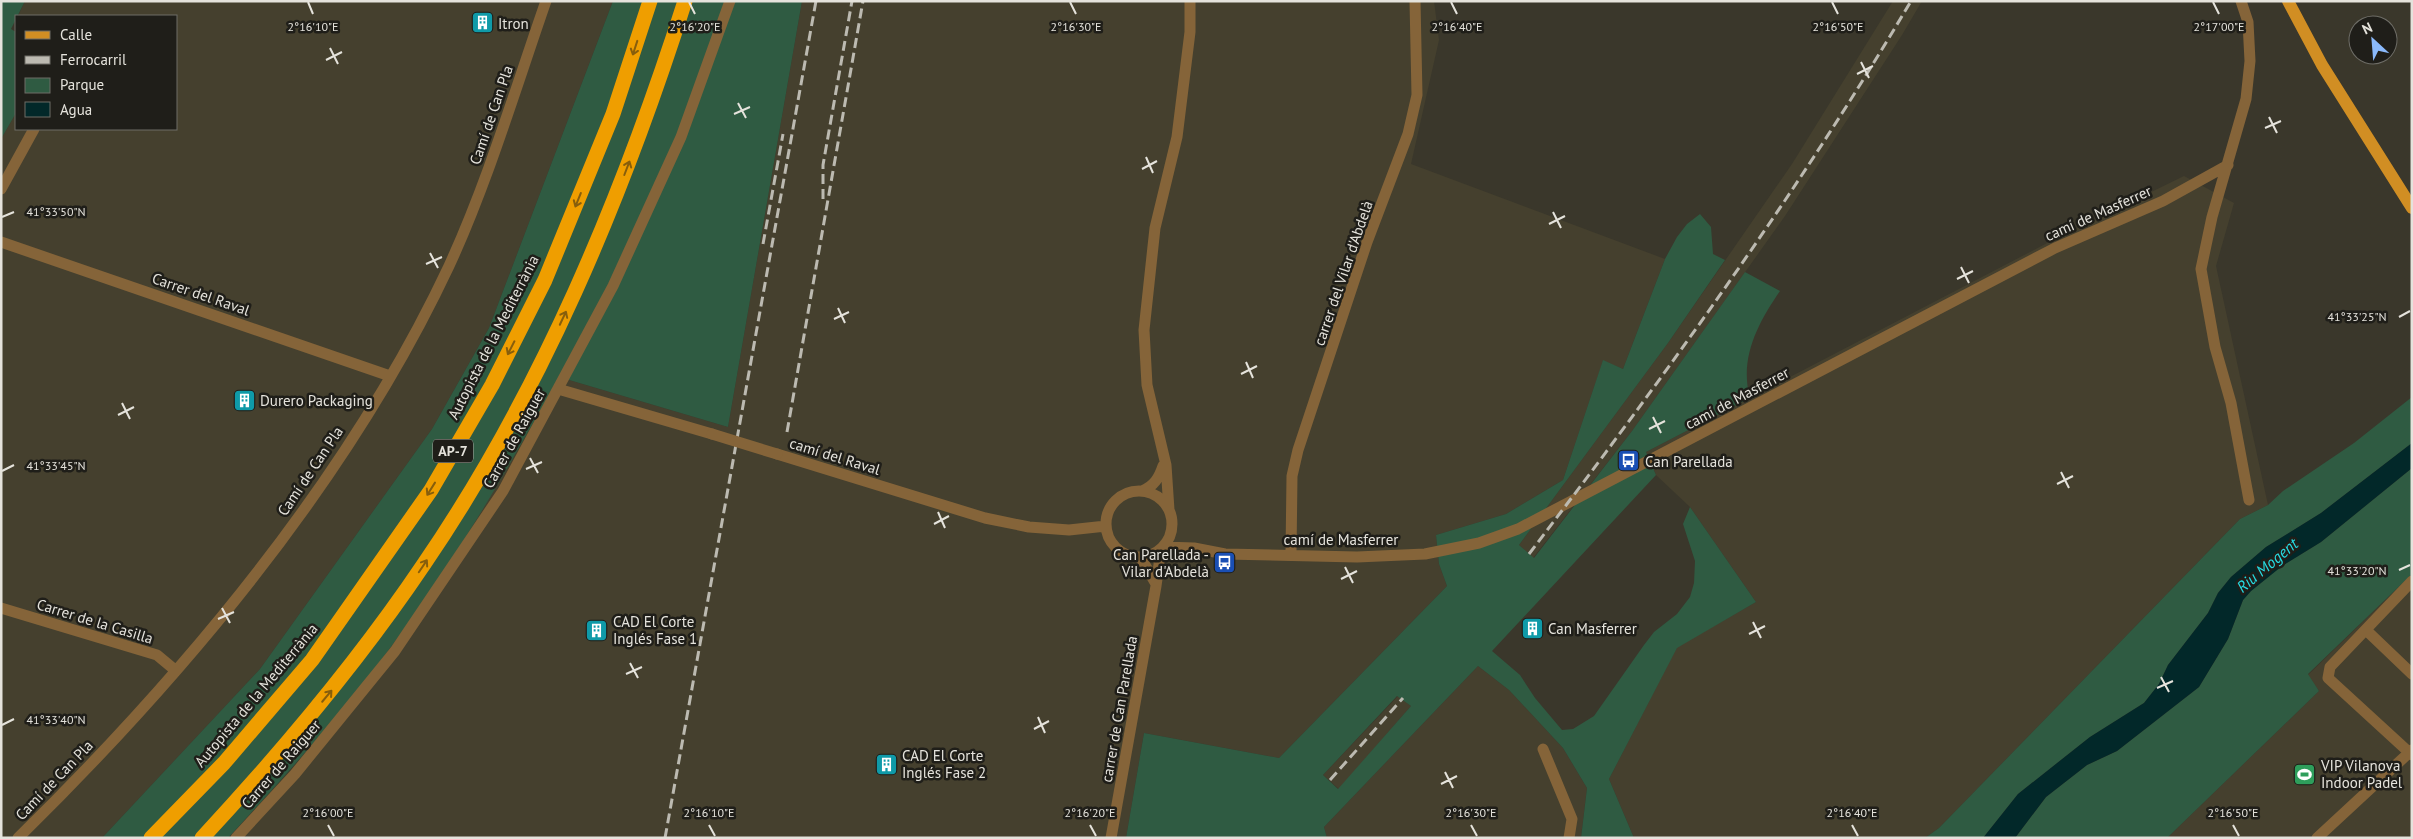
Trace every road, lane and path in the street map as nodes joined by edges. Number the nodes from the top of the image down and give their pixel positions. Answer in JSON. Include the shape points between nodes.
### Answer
{"nodes":[{"id":1,"x":546,"y":1,"type":"edge"},
{"id":2,"x":650,"y":1,"type":"edge"},
{"id":3,"x":685,"y":1,"type":"edge"},
{"id":4,"x":730,"y":1,"type":"edge"},
{"id":5,"x":1190,"y":1,"type":"edge"},
{"id":6,"x":1415,"y":1,"type":"edge"},
{"id":7,"x":2241,"y":1,"type":"edge"},
{"id":8,"x":2288,"y":1,"type":"edge"},
{"id":9,"x":33,"y":130,"type":"edge"},
{"id":10,"x":2228,"y":165,"type":"junction"},
{"id":11,"x":1,"y":189,"type":"edge"},
{"id":12,"x":2412,"y":208,"type":"edge"},
{"id":13,"x":1,"y":242,"type":"edge"},
{"id":14,"x":390,"y":376,"type":"junction"},
{"id":15,"x":558,"y":388,"type":"junction"},
{"id":16,"x":1162,"y":444,"type":"junction"},
{"id":17,"x":1142,"y":492,"type":"junction"},
{"id":18,"x":2249,"y":500,"type":"dead end"},
{"id":19,"x":1169,"y":510,"type":"junction"},
{"id":20,"x":1106,"y":526,"type":"junction"},
{"id":21,"x":1172,"y":532,"type":"junction"},
{"id":22,"x":1162,"y":548,"type":"junction"},
{"id":23,"x":1204,"y":550,"type":"junction"},
{"id":24,"x":1291,"y":554,"type":"junction"},
{"id":25,"x":1141,"y":558,"type":"junction"},
{"id":26,"x":2412,"y":581,"type":"edge"},
{"id":27,"x":1156,"y":586,"type":"junction"},
{"id":28,"x":1,"y":608,"type":"edge"},
{"id":29,"x":2366,"y":630,"type":"junction"},
{"id":30,"x":175,"y":670,"type":"junction"},
{"id":31,"x":2412,"y":674,"type":"edge"},
{"id":32,"x":1543,"y":749,"type":"dead end"},
{"id":33,"x":2411,"y":753,"type":"edge"},
{"id":34,"x":18,"y":838,"type":"edge"},
{"id":35,"x":151,"y":838,"type":"edge"},
{"id":36,"x":202,"y":838,"type":"edge"},
{"id":37,"x":236,"y":838,"type":"edge"},
{"id":38,"x":1111,"y":838,"type":"edge"},
{"id":39,"x":1569,"y":838,"type":"edge"},
{"id":40,"x":2317,"y":838,"type":"edge"}],
"edges":[{"from":1,"to":14,"type":"street","name":"Camí de Can Pla","via":[[464,230],[434,295]]},
{"from":2,"to":35,"type":"highway","name":"Autopista de la Mediterrània","number":"AP-7","one_way":true,"via":[[613,114],[545,280],[492,385],[431,490],[312,660],[224,763]]},
{"from":36,"to":3,"type":"highway","number":"AP-7","one_way":true,"via":[[331,691],[420,571],[465,500],[540,365],[604,226],[660,80]]},
{"from":4,"to":15,"type":"street","name":"Carrer de Raiguer","via":[[681,137],[613,286]]},
{"from":5,"to":16,"type":"street","via":[[1190,32],[1177,137],[1155,228],[1145,312],[1147,385]]},
{"from":6,"to":24,"type":"street","name":"carrer del Vilar d'Abdelà","via":[[1417,95],[1408,134],[1367,242],[1298,450],[1292,476]]},
{"from":7,"to":10,"type":"street","via":[[2248,22],[2250,61],[2246,99]]},
{"from":8,"to":12,"type":"main road","via":[[2322,65]]},
{"from":9,"to":11,"type":"street"},
{"from":10,"to":18,"type":"street","via":[[2201,268]]},
{"from":10,"to":24,"type":"street","name":"camí de Masferrer","via":[[2164,201],[2055,248],[1518,529],[1479,543],[1425,554],[1357,557]]},
{"from":13,"to":14,"type":"street","name":"Carrer del Raval"},
{"from":14,"to":30,"type":"street","name":"Camí de Can Pla","via":[[270,556]]},
{"from":15,"to":20,"type":"street","name":"camí del Raval","bridge":true,"via":[[985,518],[1029,527],[1069,530]]},
{"from":15,"to":37,"type":"street","name":"Carrer de Raiguer","via":[[503,490],[396,651],[295,774]]},
{"from":16,"to":17,"type":"street","via":[[1160,476],[1152,487]]},
{"from":16,"to":19,"type":"street"},
{"from":17,"to":19,"type":"street","via":[[1153,494]]},
{"from":17,"to":20,"type":"street","via":[[1120,497],[1107,515]]},
{"from":19,"to":21,"type":"street"},
{"from":20,"to":25,"type":"street","via":[[1113,546],[1131,557]]},
{"from":21,"to":22,"type":"street"},
{"from":21,"to":23,"type":"street","name":"camí de Masferrer","via":[[1184,542]]},
{"from":22,"to":23,"type":"street","name":"camí de Masferrer"},
{"from":22,"to":25,"type":"street"},
{"from":22,"to":27,"type":"street","name":"carrer de Can Parellada"},
{"from":23,"to":24,"type":"street","name":"camí de Masferrer","via":[[1225,554]]},
{"from":25,"to":27,"type":"street"},
{"from":26,"to":29,"type":"street"},
{"from":27,"to":38,"type":"street","name":"carrer de Can Parellada"},
{"from":28,"to":30,"type":"street","name":"Carrer de la Casilla","via":[[157,655]]},
{"from":29,"to":31,"type":"street"},
{"from":29,"to":33,"type":"street","via":[[2330,667],[2328,678]]},
{"from":30,"to":34,"type":"street","name":"Camí de Can Pla","via":[[114,740]]},
{"from":32,"to":39,"type":"street","via":[[1572,819]]},
{"from":33,"to":40,"type":"street"}]}
